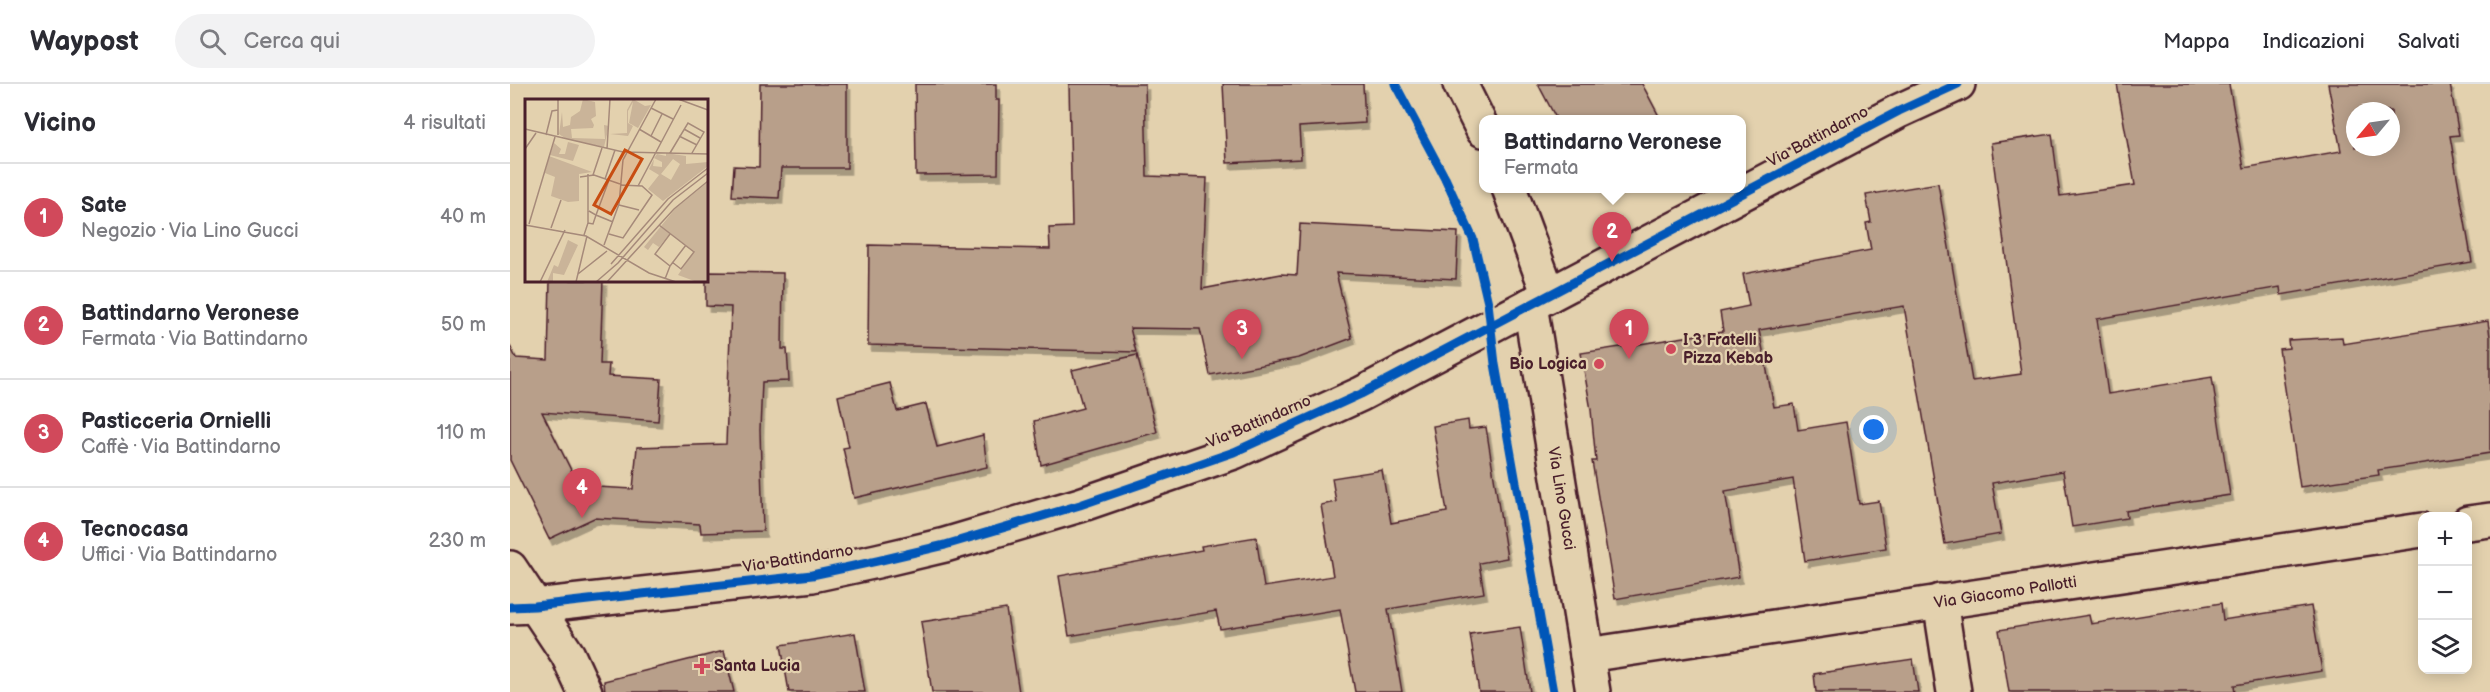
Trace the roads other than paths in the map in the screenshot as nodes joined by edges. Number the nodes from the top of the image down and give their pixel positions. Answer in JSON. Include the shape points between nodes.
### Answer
{"nodes":[{"id":1,"x":1460,"y":84,"type":"edge"},
{"id":2,"x":1958,"y":84,"type":"edge"},
{"id":3,"x":1479,"y":122,"type":"edge"},
{"id":4,"x":1746,"y":192,"type":"edge"},
{"id":5,"x":1510,"y":193,"type":"edge"},
{"id":6,"x":1744,"y":193,"type":"edge"},
{"id":7,"x":1539,"y":300,"type":"junction"},
{"id":8,"x":2490,"y":520,"type":"edge"},
{"id":9,"x":2472,"y":522,"type":"edge"},
{"id":10,"x":2418,"y":531,"type":"edge"},
{"id":11,"x":510,"y":568,"type":"edge"},
{"id":12,"x":1940,"y":601,"type":"junction"},
{"id":13,"x":522,"y":607,"type":"edge"},
{"id":14,"x":1587,"y":655,"type":"junction"},
{"id":15,"x":585,"y":692,"type":"edge"},
{"id":16,"x":1593,"y":692,"type":"edge"},
{"id":17,"x":1954,"y":692,"type":"edge"}],
"edges":[{"from":1,"to":3,"type":"street"},
{"from":2,"to":4,"type":"street","name":"Via Battindarno"},
{"from":5,"to":7,"type":"street","name":"Via Lino Gucci"},
{"from":6,"to":7,"type":"street","name":"Via Battindarno"},
{"from":7,"to":13,"type":"street","name":"Via Battindarno","via":[[1361,394],[1233,452],[1047,515],[945,545],[812,575]]},
{"from":7,"to":14,"type":"street","name":"Via Lino Gucci"},
{"from":8,"to":9,"type":"street"},
{"from":10,"to":12,"type":"street","name":"Via Giacomo Pallotti"},
{"from":11,"to":13,"type":"street"},
{"from":12,"to":14,"type":"street","name":"Via Giacomo Pallotti"},
{"from":12,"to":17,"type":"street"},
{"from":13,"to":15,"type":"street","via":[[567,655]]},
{"from":14,"to":16,"type":"street","name":"Via Lino Gucci"}]}
